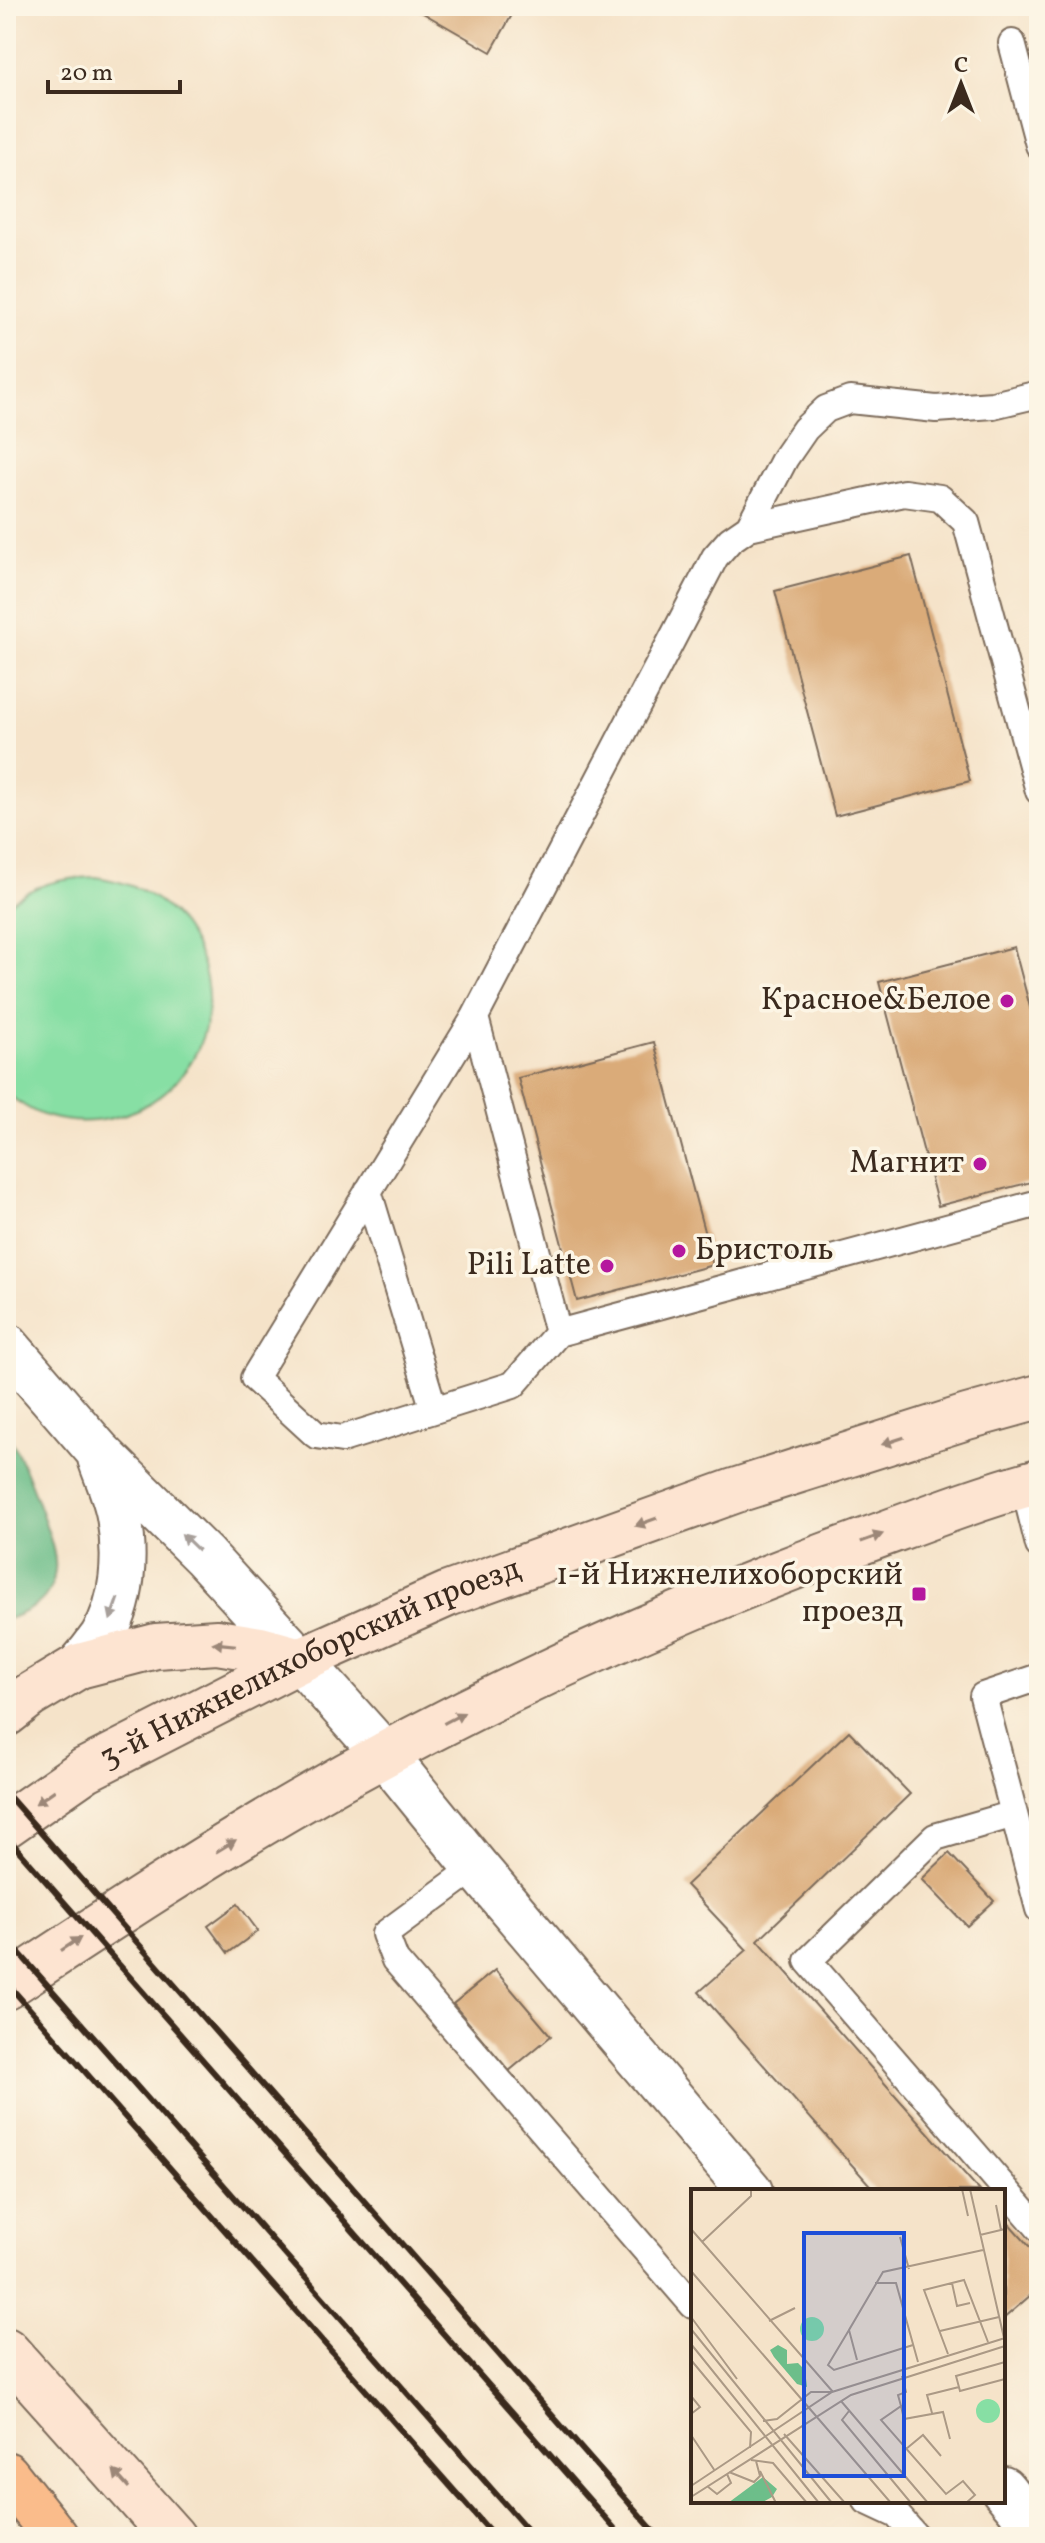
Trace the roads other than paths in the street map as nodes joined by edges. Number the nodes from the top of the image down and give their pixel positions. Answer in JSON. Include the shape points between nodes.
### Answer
{"nodes":[{"id":1,"x":1012,"y":43,"type":"dead end"},
{"id":2,"x":1039,"y":145,"type":"edge"},
{"id":3,"x":1039,"y":394,"type":"edge"},
{"id":4,"x":749,"y":527,"type":"junction"},
{"id":5,"x":1039,"y":791,"type":"edge"},
{"id":6,"x":475,"y":1017,"type":"junction"},
{"id":7,"x":368,"y":1191,"type":"junction"},
{"id":8,"x":1039,"y":1203,"type":"edge"},
{"id":9,"x":558,"y":1333,"type":"junction"},
{"id":10,"x":6,"y":1345,"type":"edge"},
{"id":11,"x":1039,"y":1397,"type":"edge"},
{"id":12,"x":434,"y":1410,"type":"junction"},
{"id":13,"x":98,"y":1451,"type":"junction"},
{"id":14,"x":1031,"y":1483,"type":"edge"},
{"id":15,"x":1039,"y":1545,"type":"edge"},
{"id":16,"x":300,"y":1660,"type":"junction"},
{"id":17,"x":79,"y":1666,"type":"junction"},
{"id":18,"x":1039,"y":1677,"type":"edge"},
{"id":19,"x":6,"y":1714,"type":"edge"},
{"id":20,"x":385,"y":1755,"type":"junction"},
{"id":21,"x":1014,"y":1814,"type":"junction"},
{"id":22,"x":6,"y":1825,"type":"edge"},
{"id":23,"x":476,"y":1867,"type":"junction"},
{"id":24,"x":1039,"y":1909,"type":"edge"},
{"id":25,"x":6,"y":1987,"type":"edge"},
{"id":26,"x":748,"y":2189,"type":"edge"},
{"id":27,"x":1039,"y":2228,"type":"edge"},
{"id":28,"x":691,"y":2303,"type":"edge"},
{"id":29,"x":6,"y":2350,"type":"edge"},
{"id":30,"x":6,"y":2474,"type":"edge"},
{"id":31,"x":1005,"y":2491,"type":"edge"},
{"id":32,"x":871,"y":2503,"type":"edge"},
{"id":33,"x":1039,"y":2532,"type":"edge"},
{"id":34,"x":56,"y":2537,"type":"edge"},
{"id":35,"x":173,"y":2537,"type":"edge"},
{"id":36,"x":916,"y":2537,"type":"edge"}],
"edges":[{"from":1,"to":2,"type":"lane"},
{"from":3,"to":4,"type":"lane","via":[[993,405],[936,409],[850,400],[826,409],[785,458]]},
{"from":4,"to":5,"type":"lane","via":[[904,493],[940,498],[966,522]]},
{"from":4,"to":6,"type":"lane","via":[[715,557]]},
{"from":6,"to":7,"type":"lane"},
{"from":6,"to":9,"type":"lane"},
{"from":7,"to":12,"type":"lane"},
{"from":7,"to":12,"type":"lane","via":[[254,1378],[316,1435],[342,1439]]},
{"from":8,"to":9,"type":"lane"},
{"from":9,"to":12,"type":"lane","via":[[513,1385]]},
{"from":10,"to":13,"type":"street"},
{"from":11,"to":16,"type":"main road","name":"3-й Нижнелихоборский проезд","one_way":true,"via":[[734,1491],[523,1566]]},
{"from":16,"to":13,"type":"street","one_way":true},
{"from":13,"to":17,"type":"street","one_way":true,"via":[[119,1515],[121,1580],[103,1635]]},
{"from":14,"to":15,"type":"lane"},
{"from":20,"to":14,"type":"main road","one_way":true,"via":[[639,1629],[753,1582]]},
{"from":16,"to":17,"type":"main road","one_way":true,"via":[[217,1642],[156,1646]]},
{"from":16,"to":20,"type":"street"},
{"from":16,"to":22,"type":"main road","name":"3-й Нижнелихоборский проезд","one_way":true,"via":[[85,1770]]},
{"from":17,"to":19,"type":"main road"},
{"from":18,"to":21,"type":"lane","via":[[983,1696]]},
{"from":20,"to":23,"type":"street"},
{"from":25,"to":20,"type":"main road","one_way":true,"via":[[159,1886]]},
{"from":21,"to":24,"type":"lane"},
{"from":21,"to":27,"type":"lane","via":[[935,1837],[808,1961]]},
{"from":23,"to":26,"type":"street"},
{"from":23,"to":28,"type":"lane","via":[[385,1934],[395,1960]]},
{"from":35,"to":29,"type":"main road","one_way":true},
{"from":30,"to":34,"type":"main road"},
{"from":31,"to":33,"type":"street"},
{"from":32,"to":36,"type":"lane","via":[[897,2515]]}]}
